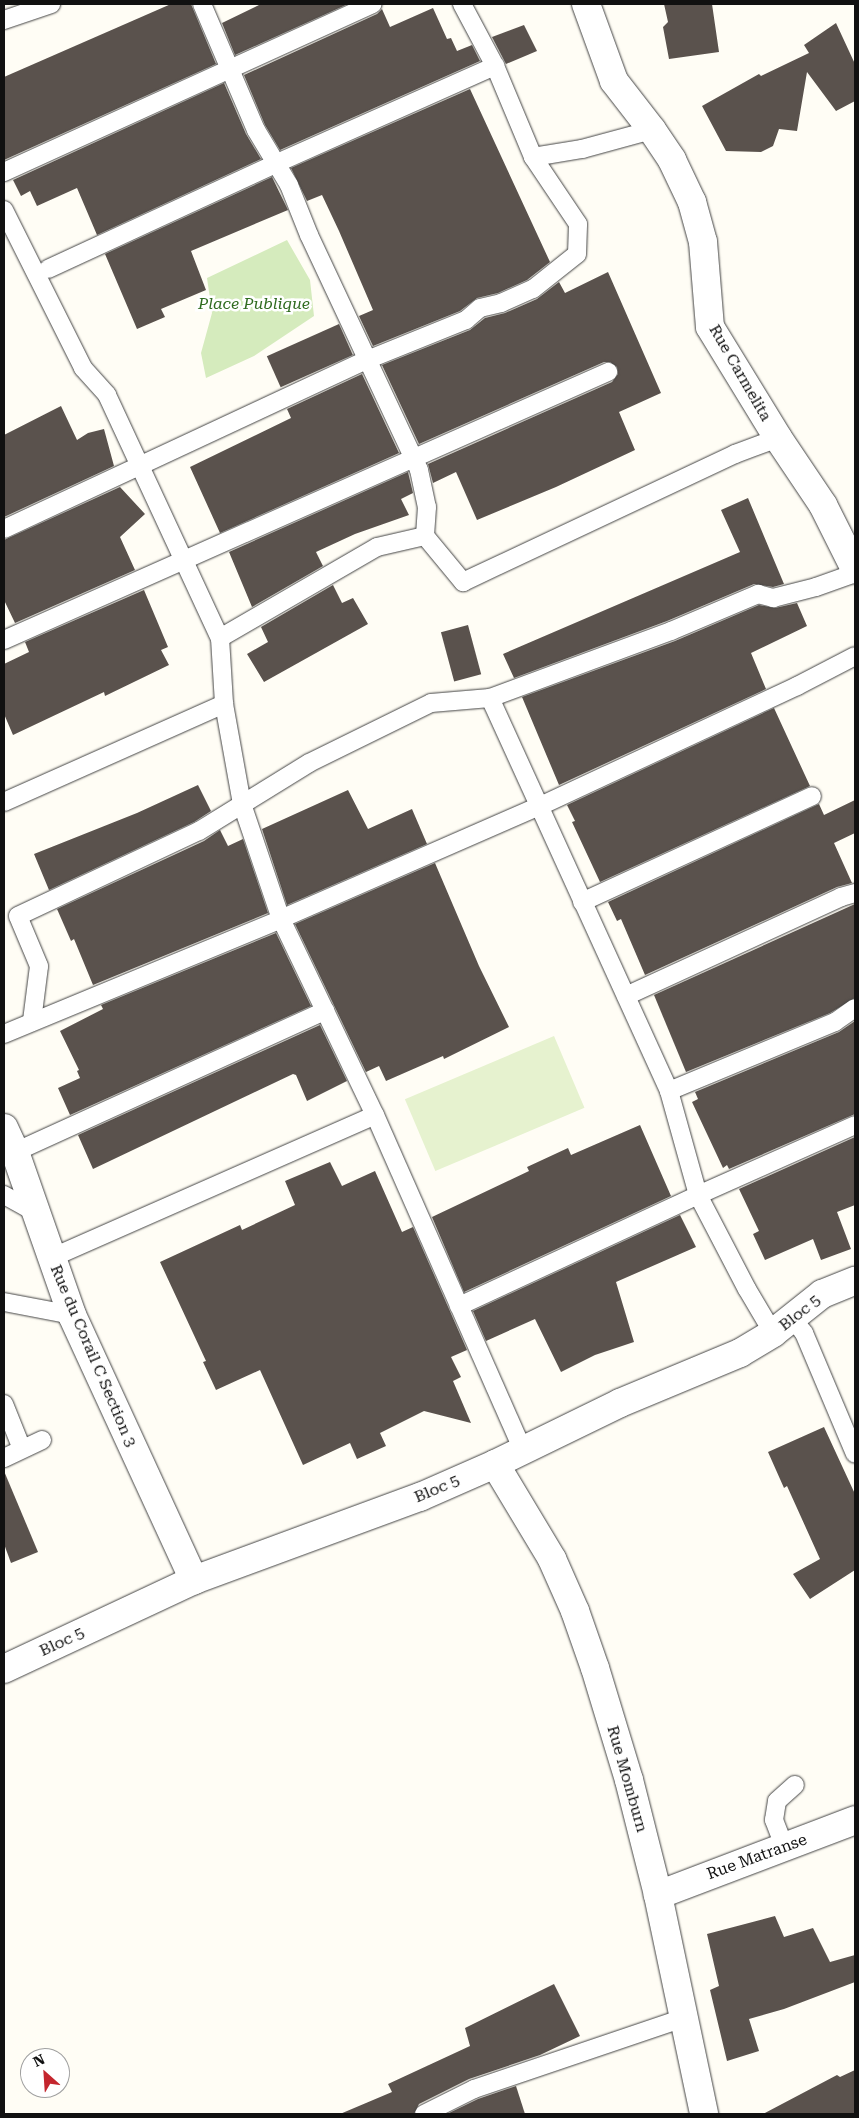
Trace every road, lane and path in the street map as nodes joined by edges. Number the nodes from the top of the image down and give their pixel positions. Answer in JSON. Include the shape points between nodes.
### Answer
{"nodes":[{"id":1,"x":51,"y":4,"type":"edge"},
{"id":2,"x":202,"y":4,"type":"edge"},
{"id":3,"x":373,"y":4,"type":"edge"},
{"id":4,"x":462,"y":4,"type":"edge"},
{"id":5,"x":586,"y":4,"type":"edge"},
{"id":6,"x":4,"y":20,"type":"edge"},
{"id":7,"x":495,"y":66,"type":"junction"},
{"id":8,"x":231,"y":69,"type":"junction"},
{"id":9,"x":652,"y":130,"type":"junction"},
{"id":10,"x":532,"y":158,"type":"junction"},
{"id":11,"x":278,"y":162,"type":"junction"},
{"id":12,"x":4,"y":172,"type":"edge"},
{"id":13,"x":4,"y":210,"type":"edge"},
{"id":14,"x":48,"y":269,"type":"dead end"},
{"id":15,"x":367,"y":360,"type":"junction"},
{"id":16,"x":608,"y":372,"type":"dead end"},
{"id":17,"x":778,"y":438,"type":"junction"},
{"id":18,"x":413,"y":459,"type":"junction"},
{"id":19,"x":140,"y":464,"type":"junction"},
{"id":20,"x":4,"y":529,"type":"edge"},
{"id":21,"x":425,"y":536,"type":"junction"},
{"id":22,"x":186,"y":560,"type":"junction"},
{"id":23,"x":855,"y":569,"type":"edge"},
{"id":24,"x":855,"y":573,"type":"edge"},
{"id":25,"x":220,"y":638,"type":"junction"},
{"id":26,"x":4,"y":640,"type":"edge"},
{"id":27,"x":855,"y":656,"type":"edge"},
{"id":28,"x":490,"y":698,"type":"junction"},
{"id":29,"x":224,"y":704,"type":"junction"},
{"id":30,"x":812,"y":796,"type":"dead end"},
{"id":31,"x":4,"y":802,"type":"edge"},
{"id":32,"x":242,"y":804,"type":"junction"},
{"id":33,"x":540,"y":806,"type":"junction"},
{"id":34,"x":855,"y":893,"type":"edge"},
{"id":35,"x":582,"y":902,"type":"junction"},
{"id":36,"x":281,"y":919,"type":"junction"},
{"id":37,"x":626,"y":996,"type":"junction"},
{"id":38,"x":855,"y":1008,"type":"edge"},
{"id":39,"x":325,"y":1011,"type":"junction"},
{"id":40,"x":32,"y":1021,"type":"junction"},
{"id":41,"x":4,"y":1034,"type":"edge"},
{"id":42,"x":669,"y":1091,"type":"junction"},
{"id":43,"x":375,"y":1115,"type":"junction"},
{"id":44,"x":855,"y":1126,"type":"edge"},
{"id":45,"x":4,"y":1128,"type":"edge"},
{"id":46,"x":15,"y":1152,"type":"junction"},
{"id":47,"x":4,"y":1195,"type":"edge"},
{"id":48,"x":698,"y":1195,"type":"junction"},
{"id":49,"x":36,"y":1214,"type":"junction"},
{"id":50,"x":51,"y":1258,"type":"junction"},
{"id":51,"x":855,"y":1281,"type":"edge"},
{"id":52,"x":4,"y":1302,"type":"edge"},
{"id":53,"x":459,"y":1306,"type":"junction"},
{"id":54,"x":72,"y":1315,"type":"junction"},
{"id":55,"x":783,"y":1326,"type":"junction"},
{"id":56,"x":4,"y":1404,"type":"edge"},
{"id":57,"x":42,"y":1440,"type":"dead end"},
{"id":58,"x":22,"y":1449,"type":"junction"},
{"id":59,"x":522,"y":1449,"type":"junction"},
{"id":60,"x":855,"y":1454,"type":"edge"},
{"id":61,"x":4,"y":1458,"type":"edge"},
{"id":62,"x":495,"y":1464,"type":"junction"},
{"id":63,"x":194,"y":1580,"type":"junction"},
{"id":64,"x":4,"y":1669,"type":"edge"},
{"id":65,"x":796,"y":1785,"type":"dead end"},
{"id":66,"x":855,"y":1820,"type":"edge"},
{"id":67,"x":784,"y":1846,"type":"junction"},
{"id":68,"x":658,"y":1895,"type":"junction"},
{"id":69,"x":684,"y":2018,"type":"junction"},
{"id":70,"x":424,"y":2114,"type":"edge"},
{"id":71,"x":704,"y":2114,"type":"edge"}],
"edges":[{"from":1,"to":6,"type":"lane"},
{"from":2,"to":8,"type":"lane"},
{"from":3,"to":8,"type":"lane"},
{"from":4,"to":7,"type":"lane"},
{"from":5,"to":9,"type":"street","name":"Rue Carmelita","via":[[614,81]]},
{"from":7,"to":10,"type":"lane"},
{"from":7,"to":11,"type":"lane"},
{"from":8,"to":11,"type":"lane","via":[[256,130]]},
{"from":8,"to":12,"type":"lane"},
{"from":9,"to":10,"type":"lane"},
{"from":9,"to":17,"type":"street","name":"Rue Carmelita","via":[[672,160],[692,202],[703,242],[710,327]]},
{"from":10,"to":15,"type":"lane","via":[[578,224],[577,254],[534,289],[480,308],[466,320]]},
{"from":11,"to":14,"type":"lane"},
{"from":11,"to":15,"type":"lane"},
{"from":13,"to":19,"type":"lane","via":[[83,368],[107,394]]},
{"from":15,"to":18,"type":"lane"},
{"from":15,"to":19,"type":"lane"},
{"from":16,"to":18,"type":"lane"},
{"from":17,"to":21,"type":"lane","via":[[735,454],[463,582]]},
{"from":17,"to":23,"type":"street","name":"Rue Carmelita","via":[[823,505]]},
{"from":18,"to":21,"type":"lane","via":[[420,470],[427,507]]},
{"from":18,"to":22,"type":"lane"},
{"from":19,"to":20,"type":"lane"},
{"from":19,"to":22,"type":"lane"},
{"from":21,"to":25,"type":"lane","via":[[377,547]]},
{"from":22,"to":25,"type":"lane"},
{"from":22,"to":26,"type":"lane"},
{"from":24,"to":28,"type":"lane","via":[[773,598],[758,594],[671,631]]},
{"from":25,"to":29,"type":"lane"},
{"from":27,"to":33,"type":"lane"},
{"from":28,"to":32,"type":"lane","via":[[431,703],[309,763]]},
{"from":28,"to":33,"type":"lane"},
{"from":29,"to":31,"type":"lane"},
{"from":29,"to":32,"type":"lane"},
{"from":30,"to":35,"type":"lane"},
{"from":32,"to":36,"type":"lane"},
{"from":32,"to":40,"type":"lane","via":[[199,830],[18,916],[39,966]]},
{"from":33,"to":35,"type":"lane"},
{"from":33,"to":36,"type":"lane"},
{"from":34,"to":37,"type":"lane"},
{"from":35,"to":37,"type":"lane"},
{"from":36,"to":39,"type":"lane"},
{"from":36,"to":40,"type":"lane"},
{"from":37,"to":42,"type":"lane"},
{"from":38,"to":42,"type":"lane","via":[[835,1022]]},
{"from":39,"to":43,"type":"lane"},
{"from":39,"to":46,"type":"lane"},
{"from":40,"to":41,"type":"lane"},
{"from":42,"to":48,"type":"lane"},
{"from":43,"to":50,"type":"lane"},
{"from":43,"to":53,"type":"lane"},
{"from":44,"to":48,"type":"lane"},
{"from":45,"to":46,"type":"street","name":"Rue du Corail C Section 3"},
{"from":46,"to":49,"type":"street","name":"Rue du Corail C Section 3"},
{"from":47,"to":49,"type":"lane"},
{"from":48,"to":53,"type":"lane"},
{"from":48,"to":55,"type":"lane","via":[[747,1290]]},
{"from":49,"to":50,"type":"street","name":"Rue du Corail C Section 3"},
{"from":50,"to":54,"type":"street","name":"Rue du Corail C Section 3"},
{"from":51,"to":55,"type":"street","name":"Bloc 5","via":[[822,1294]]},
{"from":52,"to":54,"type":"lane"},
{"from":53,"to":59,"type":"lane"},
{"from":54,"to":63,"type":"street","name":"Rue du Corail C Section 3"},
{"from":55,"to":59,"type":"street","name":"Bloc 5","via":[[740,1353],[620,1403]]},
{"from":55,"to":60,"type":"lane","via":[[804,1333]]},
{"from":56,"to":58,"type":"lane"},
{"from":57,"to":58,"type":"lane"},
{"from":58,"to":61,"type":"lane"},
{"from":59,"to":62,"type":"street","name":"Bloc 5"},
{"from":62,"to":63,"type":"street","name":"Bloc 5","via":[[420,1497]]},
{"from":62,"to":68,"type":"street","name":"Rue Momburn","via":[[552,1559],[575,1611],[629,1780]]},
{"from":63,"to":64,"type":"street","name":"Bloc 5"},
{"from":65,"to":67,"type":"lane","via":[[777,1801],[774,1820]]},
{"from":66,"to":67,"type":"street","name":"Rue Matranse"},
{"from":67,"to":68,"type":"street","name":"Rue Matranse"},
{"from":68,"to":69,"type":"street","name":"Rue Momburn"},
{"from":69,"to":70,"type":"lane","via":[[474,2089]]},
{"from":69,"to":71,"type":"street","name":"Rue Momburn"}]}
